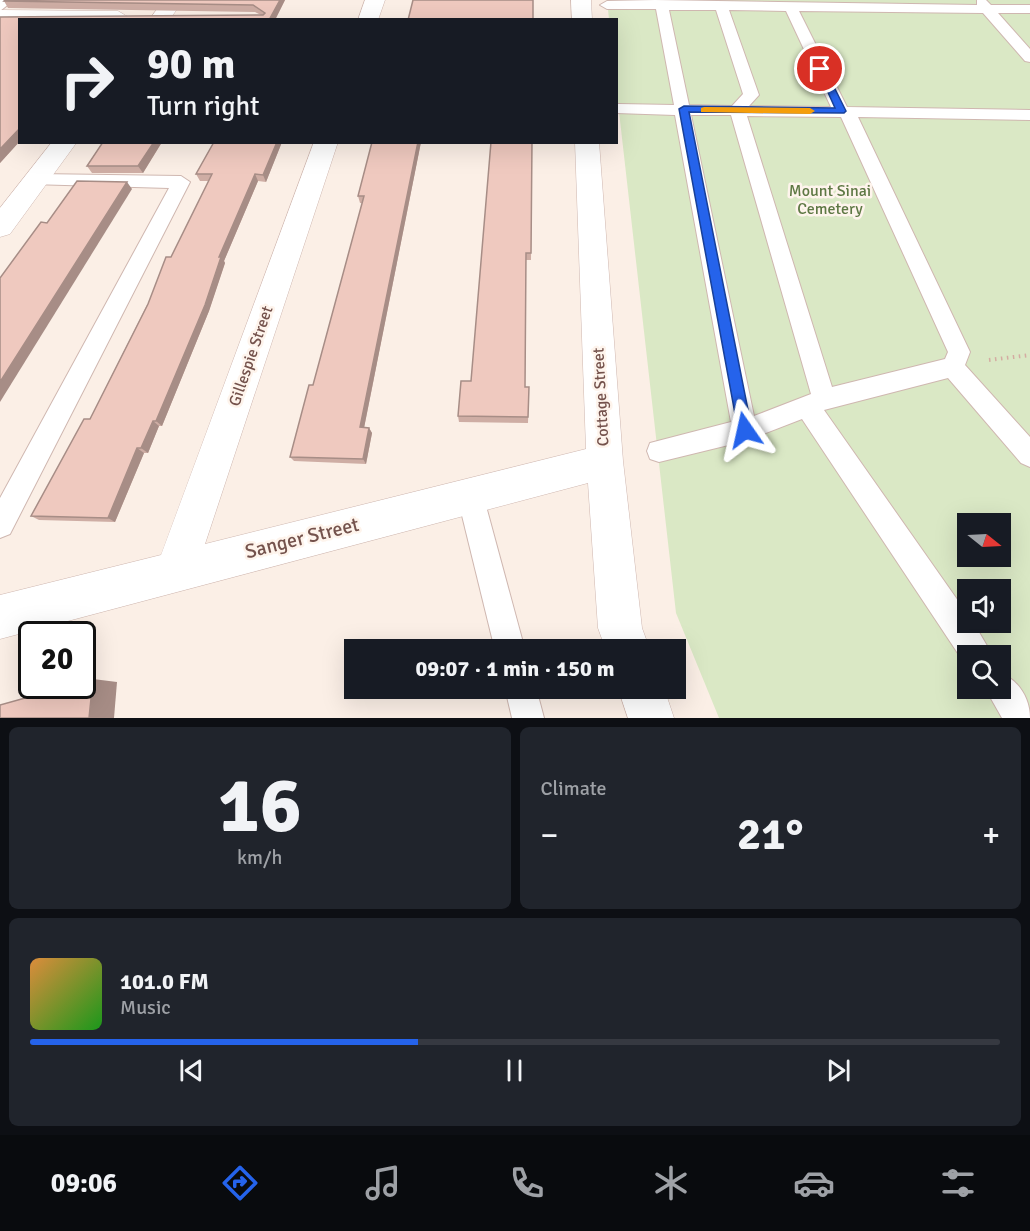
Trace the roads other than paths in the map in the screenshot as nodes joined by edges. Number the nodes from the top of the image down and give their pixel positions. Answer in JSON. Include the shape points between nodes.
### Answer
{"nodes":[{"id":1,"x":8,"y":0,"type":"edge"},
{"id":2,"x":174,"y":0,"type":"edge"},
{"id":3,"x":375,"y":0,"type":"edge"},
{"id":4,"x":581,"y":0,"type":"edge"},
{"id":5,"x":662,"y":2,"type":"edge"},
{"id":6,"x":720,"y":3,"type":"edge"},
{"id":7,"x":788,"y":3,"type":"edge"},
{"id":8,"x":607,"y":4,"type":"dead end"},
{"id":9,"x":983,"y":4,"type":"edge"},
{"id":10,"x":0,"y":7,"type":"edge"},
{"id":11,"x":1030,"y":9,"type":"edge"},
{"id":12,"x":0,"y":16,"type":"edge"},
{"id":13,"x":107,"y":18,"type":"edge"},
{"id":14,"x":161,"y":18,"type":"edge"},
{"id":15,"x":369,"y":18,"type":"edge"},
{"id":16,"x":582,"y":18,"type":"edge"},
{"id":17,"x":1030,"y":58,"type":"edge"},
{"id":18,"x":618,"y":109,"type":"dead end"},
{"id":19,"x":684,"y":109,"type":"junction"},
{"id":20,"x":737,"y":110,"type":"junction"},
{"id":21,"x":844,"y":112,"type":"junction"},
{"id":22,"x":1030,"y":115,"type":"edge"},
{"id":23,"x":63,"y":144,"type":"edge"},
{"id":24,"x":325,"y":144,"type":"edge"},
{"id":25,"x":586,"y":144,"type":"edge"},
{"id":26,"x":36,"y":180,"type":"junction"},
{"id":27,"x":0,"y":227,"type":"edge"},
{"id":28,"x":953,"y":367,"type":"junction"},
{"id":29,"x":816,"y":403,"type":"junction"},
{"id":30,"x":745,"y":430,"type":"junction"},
{"id":31,"x":659,"y":451,"type":"dead end"},
{"id":32,"x":1030,"y":455,"type":"edge"},
{"id":33,"x":605,"y":461,"type":"junction"},
{"id":34,"x":470,"y":495,"type":"junction"},
{"id":35,"x":0,"y":525,"type":"edge"},
{"id":36,"x":176,"y":570,"type":"junction"},
{"id":37,"x":0,"y":617,"type":"edge"},
{"id":38,"x":507,"y":639,"type":"edge"},
{"id":39,"x":624,"y":639,"type":"edge"},
{"id":40,"x":971,"y":645,"type":"edge"},
{"id":41,"x":523,"y":699,"type":"edge"},
{"id":42,"x":645,"y":699,"type":"edge"},
{"id":43,"x":1008,"y":699,"type":"edge"},
{"id":44,"x":528,"y":718,"type":"edge"},
{"id":45,"x":651,"y":718,"type":"edge"},
{"id":46,"x":1021,"y":718,"type":"edge"}],
"edges":[{"from":1,"to":10,"type":"lane"},
{"from":2,"to":14,"type":"street"},
{"from":3,"to":15,"type":"street"},
{"from":4,"to":16,"type":"street"},
{"from":5,"to":6,"type":"lane"},
{"from":5,"to":8,"type":"lane"},
{"from":5,"to":19,"type":"lane"},
{"from":6,"to":7,"type":"lane"},
{"from":6,"to":20,"type":"lane","via":[[751,95]]},
{"from":7,"to":9,"type":"lane"},
{"from":7,"to":21,"type":"lane"},
{"from":9,"to":11,"type":"lane"},
{"from":9,"to":17,"type":"lane"},
{"from":12,"to":13,"type":"street"},
{"from":18,"to":19,"type":"lane"},
{"from":19,"to":20,"type":"lane"},
{"from":19,"to":30,"type":"lane"},
{"from":20,"to":21,"type":"lane"},
{"from":20,"to":29,"type":"lane"},
{"from":21,"to":22,"type":"lane"},
{"from":21,"to":28,"type":"lane","via":[[960,352]]},
{"from":23,"to":26,"type":"street"},
{"from":24,"to":36,"type":"street","name":"Gillespie Street"},
{"from":25,"to":33,"type":"street","name":"Cottage Street"},
{"from":26,"to":27,"type":"street"},
{"from":26,"to":35,"type":"lane","via":[[181,182]]},
{"from":28,"to":29,"type":"lane"},
{"from":28,"to":32,"type":"lane"},
{"from":29,"to":30,"type":"lane"},
{"from":29,"to":40,"type":"lane"},
{"from":30,"to":31,"type":"lane"},
{"from":33,"to":34,"type":"street","name":"Sanger Street"},
{"from":33,"to":39,"type":"street","name":"Cottage Street"},
{"from":34,"to":36,"type":"street","name":"Sanger Street"},
{"from":34,"to":38,"type":"lane"},
{"from":36,"to":37,"type":"street","name":"Sanger Street"},
{"from":41,"to":44,"type":"lane"},
{"from":42,"to":45,"type":"street"},
{"from":43,"to":46,"type":"lane"}]}
